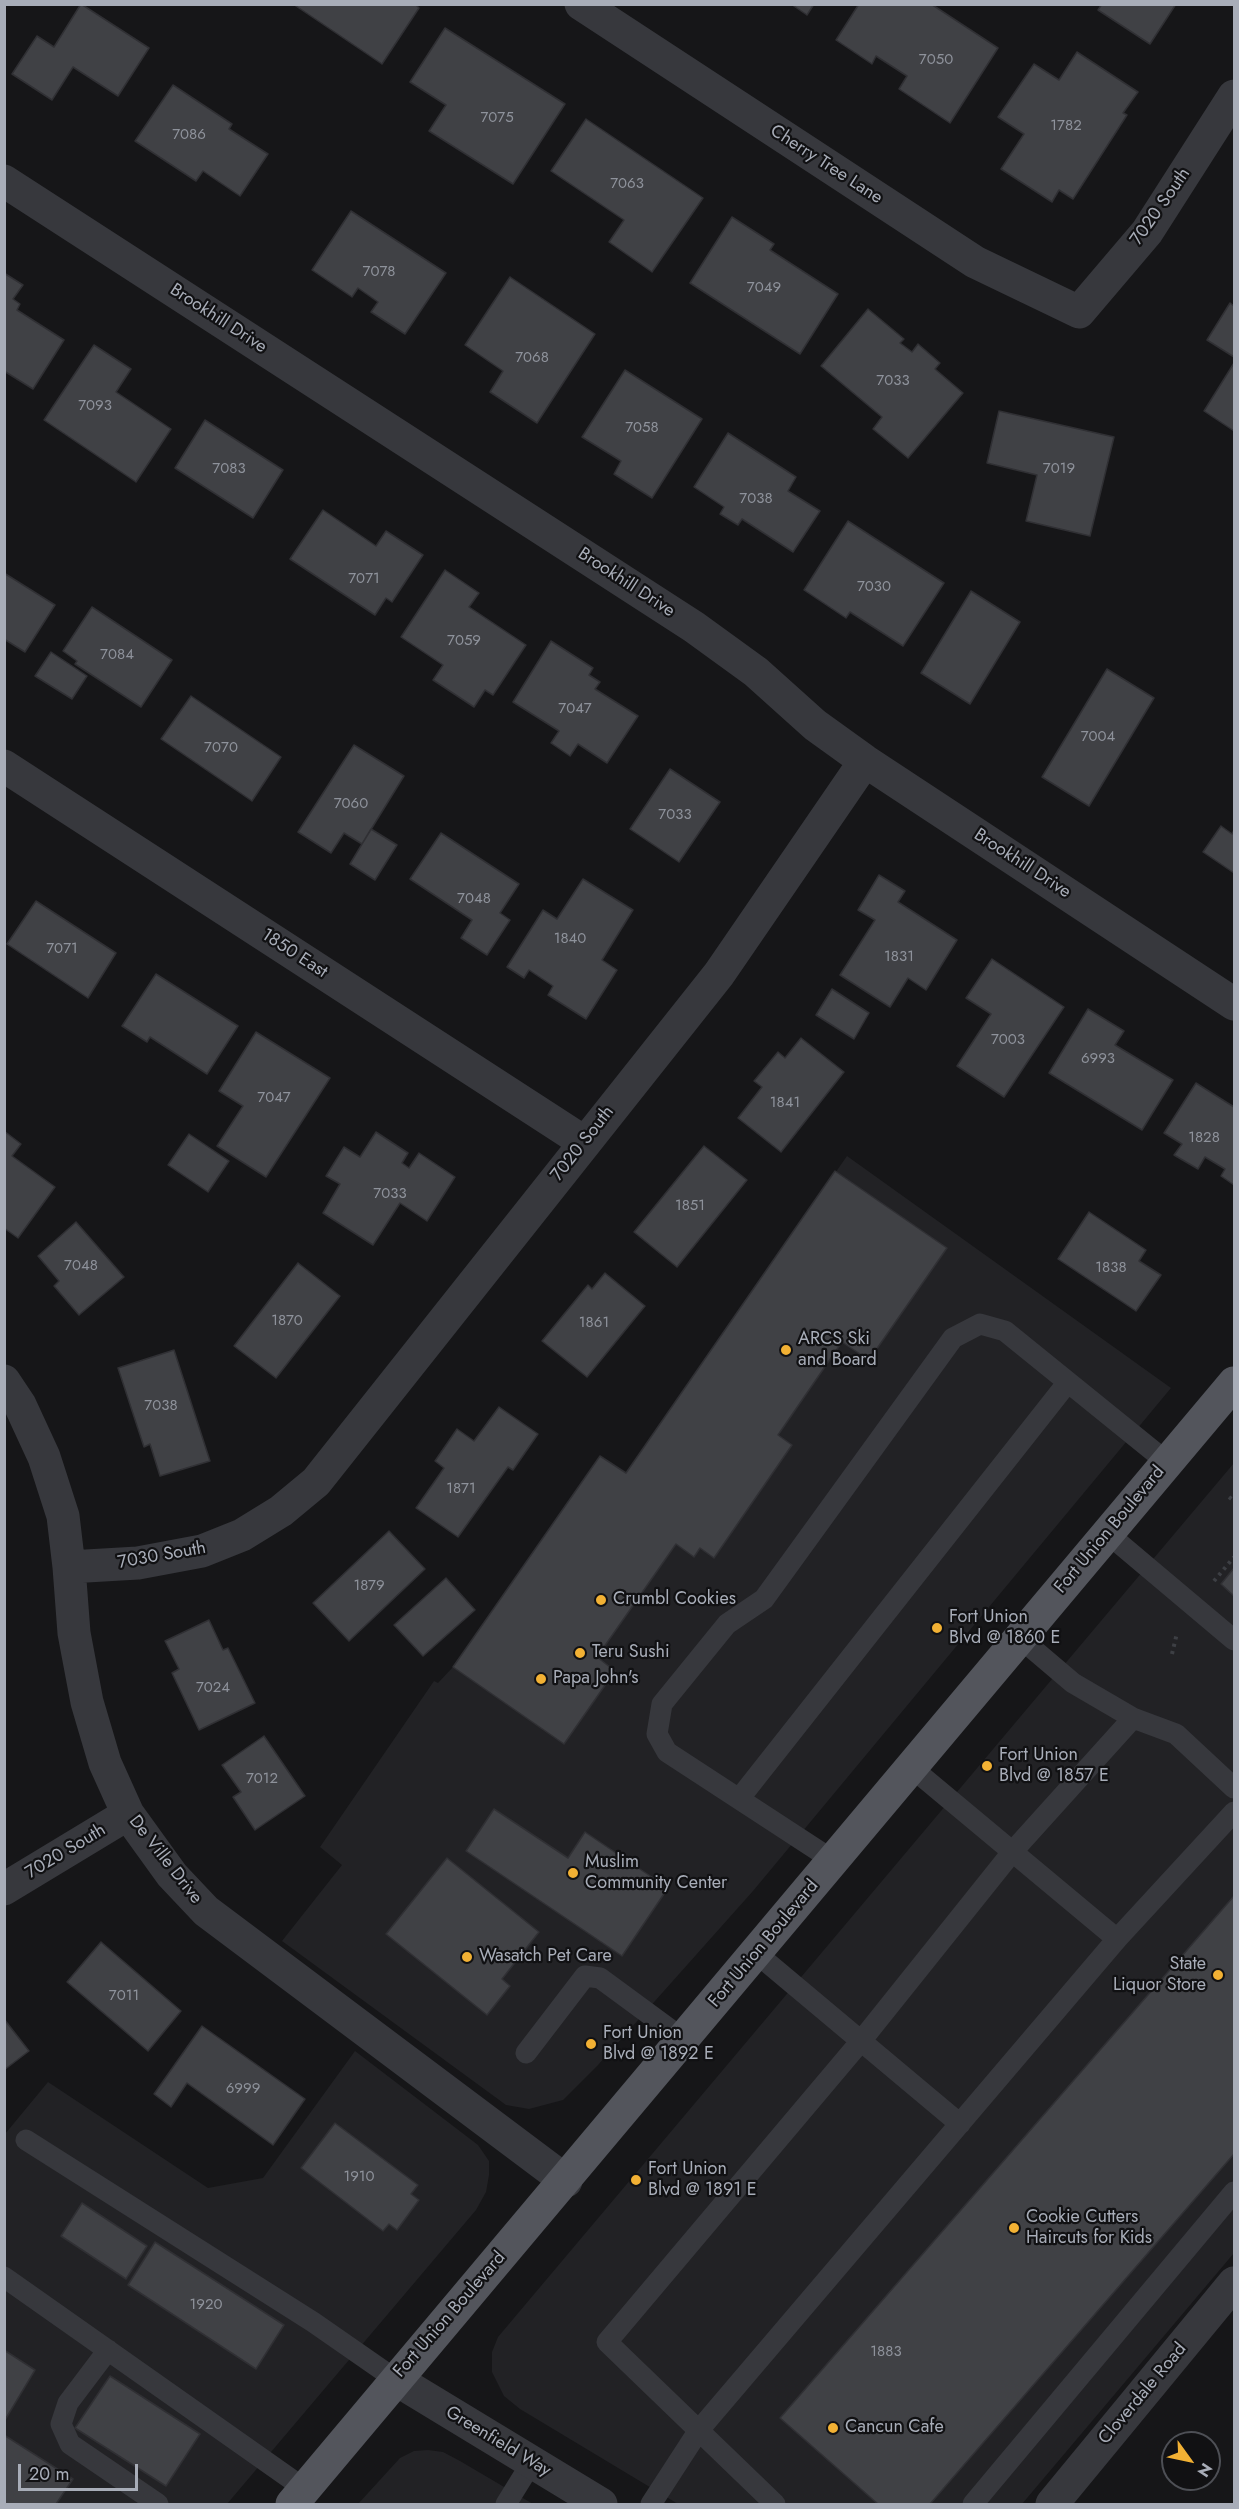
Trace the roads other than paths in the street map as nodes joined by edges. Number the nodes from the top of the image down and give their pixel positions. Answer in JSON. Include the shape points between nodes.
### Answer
{"nodes":[{"id":1,"x":581,"y":4,"type":"edge"},
{"id":2,"x":1234,"y":96,"type":"edge"},
{"id":3,"x":4,"y":181,"type":"edge"},
{"id":4,"x":1079,"y":312,"type":"joint"},
{"id":5,"x":866,"y":761,"type":"junction"},
{"id":6,"x":4,"y":766,"type":"edge"},
{"id":7,"x":1234,"y":1004,"type":"edge"},
{"id":8,"x":584,"y":1142,"type":"junction"},
{"id":9,"x":4,"y":1381,"type":"edge"},
{"id":10,"x":1068,"y":1382,"type":"junction"},
{"id":11,"x":1234,"y":1385,"type":"edge"},
{"id":12,"x":1168,"y":1463,"type":"junction"},
{"id":13,"x":281,"y":1511,"type":"joint"},
{"id":14,"x":1107,"y":1533,"type":"junction"},
{"id":15,"x":69,"y":1567,"type":"junction"},
{"id":16,"x":1020,"y":1638,"type":"junction"},
{"id":17,"x":1234,"y":1640,"type":"edge"},
{"id":18,"x":1133,"y":1718,"type":"junction"},
{"id":19,"x":912,"y":1768,"type":"junction"},
{"id":20,"x":1234,"y":1788,"type":"edge"},
{"id":21,"x":739,"y":1799,"type":"junction"},
{"id":22,"x":1234,"y":1812,"type":"edge"},
{"id":23,"x":128,"y":1814,"type":"junction"},
{"id":24,"x":1013,"y":1851,"type":"junction"},
{"id":25,"x":834,"y":1861,"type":"junction"},
{"id":26,"x":4,"y":1889,"type":"edge"},
{"id":27,"x":1117,"y":1939,"type":"junction"},
{"id":28,"x":756,"y":1953,"type":"junction"},
{"id":29,"x":684,"y":2039,"type":"junction"},
{"id":30,"x":861,"y":2042,"type":"junction"},
{"id":31,"x":526,"y":2053,"type":"dead end"},
{"id":32,"x":960,"y":2124,"type":"junction"},
{"id":33,"x":26,"y":2140,"type":"dead end"},
{"id":34,"x":566,"y":2181,"type":"junction"},
{"id":35,"x":1234,"y":2192,"type":"edge"},
{"id":36,"x":4,"y":2277,"type":"edge"},
{"id":37,"x":1234,"y":2283,"type":"edge"},
{"id":38,"x":108,"y":2350,"type":"junction"},
{"id":39,"x":395,"y":2379,"type":"junction"},
{"id":40,"x":699,"y":2430,"type":"junction"},
{"id":41,"x":531,"y":2462,"type":"junction"},
{"id":42,"x":298,"y":2497,"type":"edge"},
{"id":43,"x":158,"y":2505,"type":"edge"},
{"id":44,"x":506,"y":2505,"type":"edge"},
{"id":45,"x":601,"y":2505,"type":"edge"},
{"id":46,"x":651,"y":2505,"type":"edge"},
{"id":47,"x":775,"y":2505,"type":"edge"},
{"id":48,"x":973,"y":2505,"type":"edge"},
{"id":49,"x":1052,"y":2505,"type":"edge"}],
"edges":[{"from":1,"to":4,"type":"street","name":"Cherry Tree Lane","via":[[975,262]]},
{"from":2,"to":4,"type":"street","name":"7020 South","via":[[1147,232]]},
{"from":3,"to":5,"type":"street","name":"Brookhill Drive","via":[[694,627]]},
{"from":5,"to":7,"type":"street","name":"Brookhill Drive"},
{"from":5,"to":8,"type":"street","name":"7020 South","via":[[719,974]]},
{"from":6,"to":8,"type":"street","name":"1850 East"},
{"from":8,"to":13,"type":"street","name":"7020 South","via":[[316,1482]]},
{"from":9,"to":15,"type":"street","name":"De Ville Drive","via":[[44,1457],[63,1516]]},
{"from":10,"to":12,"type":"lane"},
{"from":10,"to":21,"type":"lane"},
{"from":10,"to":21,"type":"lane","via":[[1005,1331],[980,1323],[953,1338],[764,1599],[727,1624],[662,1704],[657,1734],[667,1752]]},
{"from":11,"to":12,"type":"main road","name":"Fort Union Boulevard"},
{"from":12,"to":14,"type":"main road","name":"Fort Union Boulevard"},
{"from":13,"to":15,"type":"street","name":"7030 South","via":[[242,1535],[202,1551],[138,1563]]},
{"from":14,"to":16,"type":"main road","name":"Fort Union Boulevard"},
{"from":14,"to":17,"type":"lane"},
{"from":15,"to":23,"type":"street","name":"De Ville Drive","via":[[74,1633],[87,1702],[105,1762]]},
{"from":16,"to":18,"type":"lane","via":[[1073,1683]]},
{"from":16,"to":19,"type":"main road","name":"Fort Union Boulevard"},
{"from":18,"to":20,"type":"lane","via":[[1176,1734]]},
{"from":18,"to":24,"type":"lane"},
{"from":19,"to":24,"type":"lane"},
{"from":19,"to":25,"type":"main road","name":"Fort Union Boulevard"},
{"from":21,"to":25,"type":"lane"},
{"from":22,"to":27,"type":"lane"},
{"from":23,"to":26,"type":"street","name":"7020 South"},
{"from":23,"to":34,"type":"street","name":"De Ville Drive","via":[[172,1875],[206,1911]]},
{"from":24,"to":27,"type":"lane"},
{"from":24,"to":30,"type":"lane"},
{"from":25,"to":28,"type":"main road","name":"Fort Union Boulevard"},
{"from":27,"to":32,"type":"lane"},
{"from":28,"to":29,"type":"main road","name":"Fort Union Boulevard"},
{"from":28,"to":30,"type":"lane"},
{"from":29,"to":31,"type":"lane","via":[[600,1978],[585,1976]]},
{"from":29,"to":34,"type":"main road","name":"Fort Union Boulevard"},
{"from":30,"to":32,"type":"lane"},
{"from":30,"to":40,"type":"lane","via":[[607,2342]]},
{"from":32,"to":40,"type":"lane"},
{"from":33,"to":39,"type":"lane","via":[[313,2322]]},
{"from":34,"to":39,"type":"main road","name":"Fort Union Boulevard"},
{"from":35,"to":48,"type":"lane"},
{"from":36,"to":38,"type":"lane"},
{"from":37,"to":49,"type":"street","name":"Cloverdale Road"},
{"from":38,"to":42,"type":"lane"},
{"from":38,"to":43,"type":"lane","via":[[68,2403],[61,2424],[70,2444]]},
{"from":39,"to":41,"type":"street","name":"Greenfield Way"},
{"from":39,"to":42,"type":"main road","name":"Fort Union Boulevard"},
{"from":40,"to":46,"type":"lane"},
{"from":40,"to":47,"type":"lane"},
{"from":41,"to":44,"type":"lane"},
{"from":41,"to":45,"type":"street","name":"Greenfield Way"}]}
